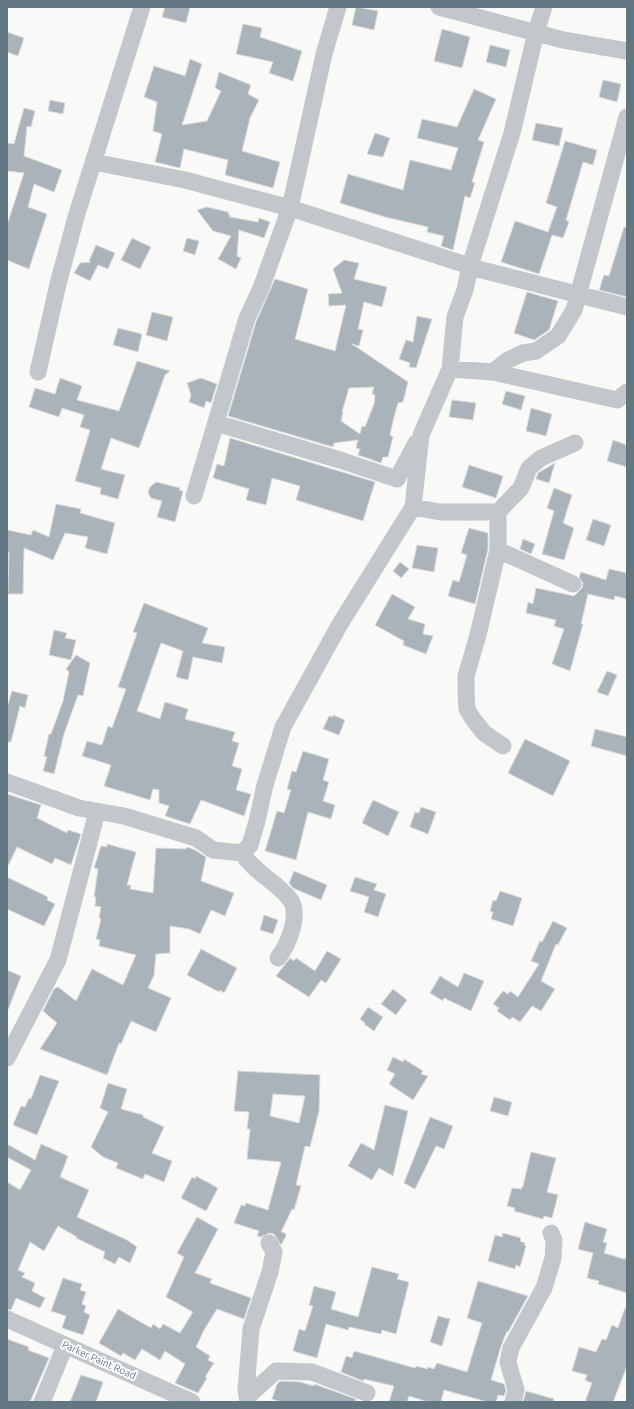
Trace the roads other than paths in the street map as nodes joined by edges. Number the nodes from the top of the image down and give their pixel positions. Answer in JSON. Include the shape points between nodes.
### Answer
{"nodes":[{"id":1,"x":142,"y":7,"type":"edge"},
{"id":2,"x":338,"y":7,"type":"edge"},
{"id":3,"x":439,"y":7,"type":"edge"},
{"id":4,"x":544,"y":7,"type":"edge"},
{"id":5,"x":536,"y":32,"type":"junction"},
{"id":6,"x":627,"y":51,"type":"edge"},
{"id":7,"x":627,"y":117,"type":"edge"},
{"id":8,"x":94,"y":162,"type":"junction"},
{"id":9,"x":290,"y":208,"type":"junction"},
{"id":10,"x":470,"y":266,"type":"junction"},
{"id":11,"x":580,"y":294,"type":"junction"},
{"id":12,"x":627,"y":308,"type":"edge"},
{"id":13,"x":450,"y":369,"type":"junction"},
{"id":14,"x":38,"y":372,"type":"dead end"},
{"id":15,"x":493,"y":372,"type":"junction"},
{"id":16,"x":624,"y":399,"type":"edge"},
{"id":17,"x":216,"y":423,"type":"junction"},
{"id":18,"x":421,"y":435,"type":"junction"},
{"id":19,"x":575,"y":444,"type":"dead end"},
{"id":20,"x":194,"y":496,"type":"dead end"},
{"id":21,"x":413,"y":507,"type":"junction"},
{"id":22,"x":498,"y":512,"type":"junction"},
{"id":23,"x":498,"y":550,"type":"junction"},
{"id":24,"x":573,"y":584,"type":"dead end"},
{"id":25,"x":503,"y":746,"type":"dead end"},
{"id":26,"x":7,"y":782,"type":"edge"},
{"id":27,"x":97,"y":812,"type":"junction"},
{"id":28,"x":242,"y":853,"type":"junction"},
{"id":29,"x":278,"y":958,"type":"dead end"},
{"id":30,"x":7,"y":1058,"type":"edge"},
{"id":31,"x":550,"y":1233,"type":"dead end"},
{"id":32,"x":269,"y":1243,"type":"dead end"},
{"id":33,"x":7,"y":1318,"type":"edge"},
{"id":34,"x":65,"y":1346,"type":"junction"},
{"id":35,"x":367,"y":1393,"type":"dead end"},
{"id":36,"x":248,"y":1400,"type":"edge"},
{"id":37,"x":42,"y":1402,"type":"edge"},
{"id":38,"x":192,"y":1402,"type":"edge"},
{"id":39,"x":513,"y":1402,"type":"edge"}],
"edges":[{"from":1,"to":8,"type":"street"},
{"from":2,"to":9,"type":"street","via":[[324,54]]},
{"from":3,"to":5,"type":"street"},
{"from":4,"to":5,"type":"street"},
{"from":5,"to":6,"type":"street","via":[[563,40]]},
{"from":5,"to":10,"type":"street","via":[[512,133]]},
{"from":7,"to":11,"type":"street"},
{"from":8,"to":9,"type":"street","via":[[185,180]]},
{"from":8,"to":14,"type":"street","via":[[58,284]]},
{"from":9,"to":10,"type":"street"},
{"from":9,"to":17,"type":"street","via":[[261,288],[247,318]]},
{"from":10,"to":11,"type":"street"},
{"from":10,"to":13,"type":"street","via":[[455,317]]},
{"from":11,"to":12,"type":"street"},
{"from":11,"to":15,"type":"street","via":[[574,310],[558,336],[536,351],[523,353],[508,360]]},
{"from":13,"to":15,"type":"street"},
{"from":13,"to":18,"type":"street"},
{"from":15,"to":16,"type":"street"},
{"from":17,"to":18,"type":"street","via":[[398,479]]},
{"from":17,"to":20,"type":"street"},
{"from":18,"to":21,"type":"street"},
{"from":19,"to":22,"type":"street","via":[[541,458],[529,468],[521,488]]},
{"from":21,"to":22,"type":"street","via":[[440,512]]},
{"from":21,"to":28,"type":"street","via":[[340,624],[283,727],[252,839]]},
{"from":22,"to":23,"type":"street"},
{"from":23,"to":24,"type":"street"},
{"from":23,"to":25,"type":"street","via":[[466,676],[466,694],[467,709],[473,720],[484,733]]},
{"from":26,"to":27,"type":"street"},
{"from":27,"to":28,"type":"street","via":[[124,816],[196,838],[214,850]]},
{"from":27,"to":30,"type":"street","via":[[58,960]]},
{"from":28,"to":29,"type":"street","via":[[248,863],[290,899],[294,911],[293,932]]},
{"from":31,"to":39,"type":"street","via":[[554,1240],[553,1258],[544,1288],[511,1348],[508,1362],[516,1390]]},
{"from":32,"to":36,"type":"street","via":[[274,1252],[270,1272],[251,1329],[246,1390]]},
{"from":33,"to":34,"type":"street","name":"Parker Paint Road"},
{"from":34,"to":37,"type":"street"},
{"from":34,"to":38,"type":"street","name":"Parker Paint Road"},
{"from":35,"to":36,"type":"street","via":[[312,1372],[276,1371]]}]}
